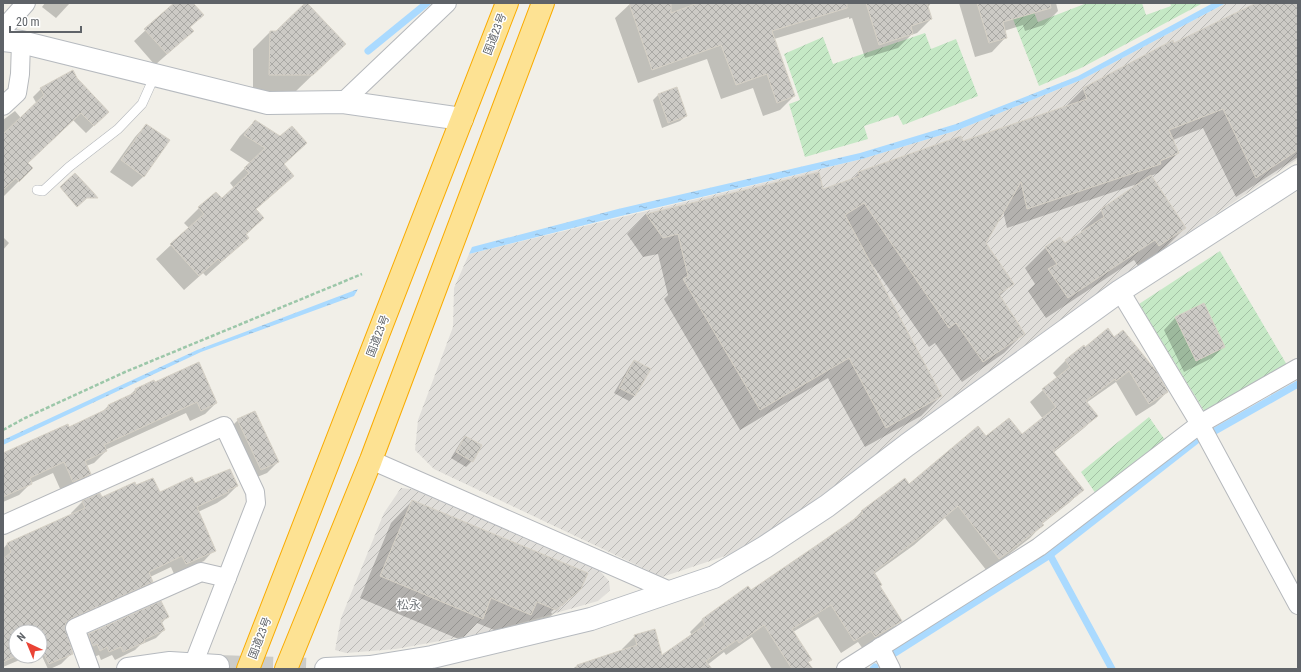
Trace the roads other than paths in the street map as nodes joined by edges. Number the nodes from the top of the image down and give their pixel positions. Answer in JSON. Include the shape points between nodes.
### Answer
{"nodes":[{"id":1,"x":26,"y":3,"type":"edge"},
{"id":2,"x":447,"y":3,"type":"edge"},
{"id":3,"x":507,"y":3,"type":"edge"},
{"id":4,"x":543,"y":3,"type":"edge"},
{"id":5,"x":3,"y":29,"type":"edge"},
{"id":6,"x":12,"y":41,"type":"edge"},
{"id":7,"x":155,"y":75,"type":"junction"},
{"id":8,"x":343,"y":102,"type":"junction"},
{"id":9,"x":3,"y":106,"type":"edge"},
{"id":10,"x":462,"y":119,"type":"junction"},
{"id":11,"x":1298,"y":176,"type":"edge"},
{"id":12,"x":37,"y":190,"type":"dead end"},
{"id":13,"x":1120,"y":291,"type":"junction"},
{"id":14,"x":1298,"y":368,"type":"edge"},
{"id":15,"x":1200,"y":424,"type":"junction"},
{"id":16,"x":371,"y":460,"type":"junction"},
{"id":17,"x":3,"y":525,"type":"edge"},
{"id":18,"x":227,"y":578,"type":"junction"},
{"id":19,"x":672,"y":592,"type":"junction"},
{"id":20,"x":1298,"y":605,"type":"edge"},
{"id":21,"x":880,"y":647,"type":"junction"},
{"id":22,"x":193,"y":665,"type":"junction"},
{"id":23,"x":218,"y":666,"type":"dead end"},
{"id":24,"x":90,"y":669,"type":"edge"},
{"id":25,"x":128,"y":669,"type":"edge"},
{"id":26,"x":248,"y":669,"type":"edge"},
{"id":27,"x":286,"y":669,"type":"edge"},
{"id":28,"x":326,"y":669,"type":"edge"},
{"id":29,"x":846,"y":669,"type":"edge"},
{"id":30,"x":891,"y":669,"type":"edge"}],
"edges":[{"from":1,"to":5,"type":"street"},
{"from":2,"to":8,"type":"street"},
{"from":3,"to":10,"type":"highway","name":"国道23号"},
{"from":4,"to":16,"type":"highway"},
{"from":6,"to":7,"type":"street"},
{"from":6,"to":9,"type":"street","via":[[20,74],[17,93]]},
{"from":7,"to":8,"type":"street","via":[[268,103]]},
{"from":7,"to":12,"type":"lane","via":[[142,104],[118,129],[43,191]]},
{"from":8,"to":10,"type":"street"},
{"from":10,"to":26,"type":"highway","name":"国道23号"},
{"from":11,"to":13,"type":"street"},
{"from":13,"to":15,"type":"street"},
{"from":13,"to":19,"type":"street","via":[[827,506],[714,577]]},
{"from":14,"to":15,"type":"street"},
{"from":15,"to":20,"type":"street"},
{"from":15,"to":21,"type":"street","via":[[1039,547]]},
{"from":16,"to":19,"type":"street"},
{"from":16,"to":27,"type":"highway"},
{"from":17,"to":18,"type":"street","via":[[224,426],[255,492],[256,503]]},
{"from":18,"to":22,"type":"street"},
{"from":18,"to":24,"type":"street","via":[[201,572],[75,628]]},
{"from":19,"to":28,"type":"street","via":[[591,619],[432,657],[370,667]]},
{"from":21,"to":29,"type":"street"},
{"from":21,"to":30,"type":"street"},
{"from":22,"to":23,"type":"street"},
{"from":22,"to":25,"type":"street","via":[[170,664]]}]}
